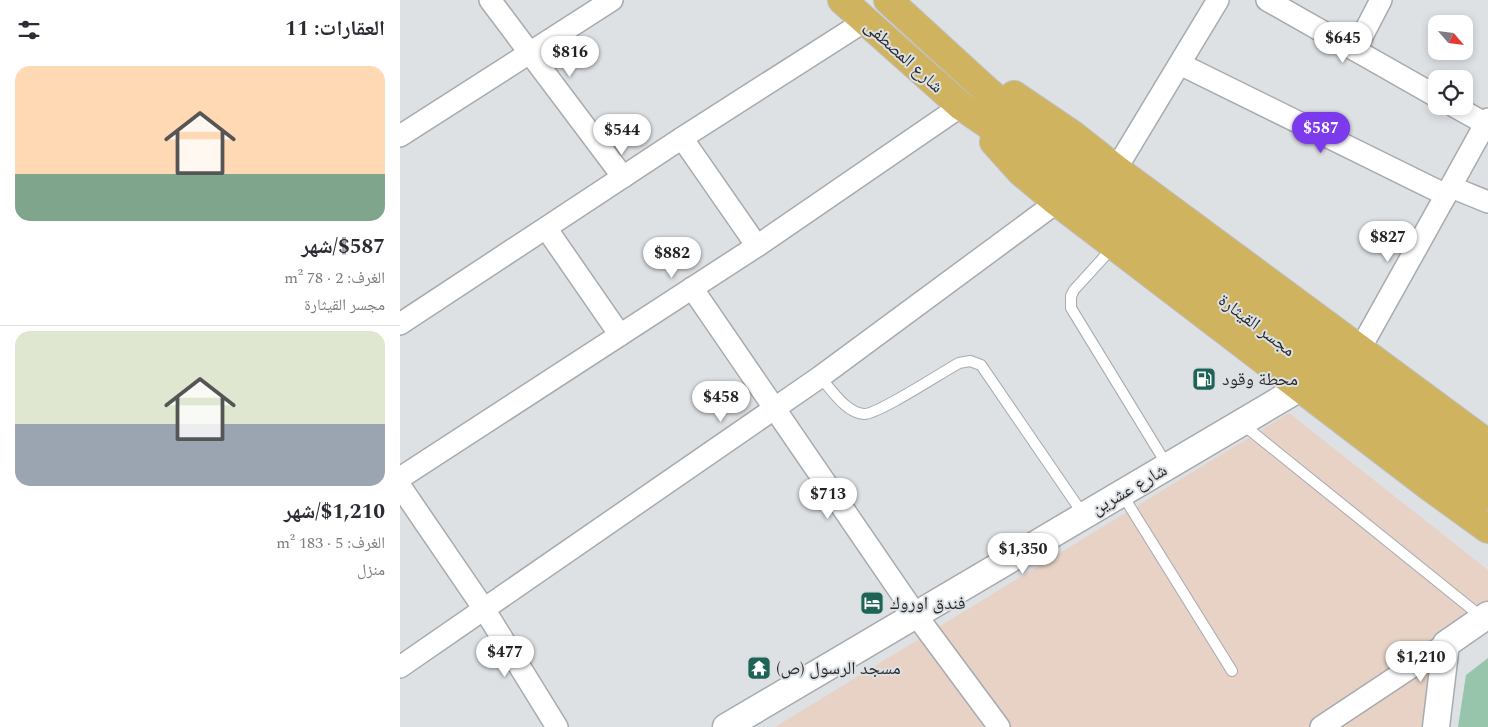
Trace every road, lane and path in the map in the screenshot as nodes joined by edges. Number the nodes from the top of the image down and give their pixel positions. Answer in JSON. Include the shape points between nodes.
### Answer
{"nodes":[{"id":1,"x":490,"y":0,"type":"edge"},
{"id":2,"x":612,"y":0,"type":"edge"},
{"id":3,"x":842,"y":0,"type":"edge"},
{"id":4,"x":888,"y":0,"type":"edge"},
{"id":5,"x":1218,"y":0,"type":"edge"},
{"id":6,"x":1267,"y":0,"type":"edge"},
{"id":7,"x":1382,"y":0,"type":"edge"},
{"id":8,"x":865,"y":21,"type":"junction"},
{"id":9,"x":928,"y":36,"type":"junction"},
{"id":10,"x":1355,"y":50,"type":"junction"},
{"id":11,"x":528,"y":53,"type":"junction"},
{"id":12,"x":1180,"y":64,"type":"junction"},
{"id":13,"x":1428,"y":91,"type":"edge"},
{"id":14,"x":964,"y":108,"type":"junction"},
{"id":15,"x":1473,"y":115,"type":"edge"},
{"id":16,"x":1487,"y":122,"type":"edge"},
{"id":17,"x":400,"y":136,"type":"edge"},
{"id":18,"x":682,"y":138,"type":"junction"},
{"id":19,"x":1033,"y":144,"type":"junction"},
{"id":20,"x":1116,"y":169,"type":"junction"},
{"id":21,"x":623,"y":177,"type":"junction"},
{"id":22,"x":1449,"y":191,"type":"junction"},
{"id":23,"x":1057,"y":202,"type":"junction"},
{"id":24,"x":1488,"y":202,"type":"edge"},
{"id":25,"x":546,"y":228,"type":"junction"},
{"id":26,"x":1114,"y":245,"type":"junction"},
{"id":27,"x":757,"y":246,"type":"junction"},
{"id":28,"x":692,"y":288,"type":"junction"},
{"id":29,"x":400,"y":324,"type":"edge"},
{"id":30,"x":620,"y":334,"type":"junction"},
{"id":31,"x":1360,"y":349,"type":"junction"},
{"id":32,"x":820,"y":377,"type":"junction"},
{"id":33,"x":1300,"y":388,"type":"junction"},
{"id":34,"x":774,"y":409,"type":"junction"},
{"id":35,"x":1241,"y":423,"type":"junction"},
{"id":36,"x":1488,"y":444,"type":"edge"},
{"id":37,"x":1168,"y":466,"type":"junction"},
{"id":38,"x":1488,"y":470,"type":"edge"},
{"id":39,"x":400,"y":478,"type":"edge"},
{"id":40,"x":400,"y":486,"type":"edge"},
{"id":41,"x":1121,"y":493,"type":"junction"},
{"id":42,"x":1488,"y":496,"type":"edge"},
{"id":43,"x":1084,"y":515,"type":"junction"},
{"id":44,"x":1488,"y":528,"type":"edge"},
{"id":45,"x":484,"y":609,"type":"junction"},
{"id":46,"x":916,"y":615,"type":"junction"},
{"id":47,"x":1486,"y":617,"type":"edge"},
{"id":48,"x":1446,"y":644,"type":"junction"},
{"id":49,"x":400,"y":666,"type":"edge"},
{"id":50,"x":1232,"y":671,"type":"dead end"},
{"id":51,"x":558,"y":727,"type":"edge"},
{"id":52,"x":726,"y":727,"type":"edge"},
{"id":53,"x":999,"y":727,"type":"edge"},
{"id":54,"x":1321,"y":727,"type":"edge"},
{"id":55,"x":1436,"y":727,"type":"edge"}],
"edges":[{"from":1,"to":11,"type":"street"},
{"from":2,"to":11,"type":"street"},
{"from":3,"to":8,"type":"highway","name":"شارع المصطفى"},
{"from":4,"to":9,"type":"highway","name":"شارع المصطفى"},
{"from":5,"to":12,"type":"street"},
{"from":6,"to":10,"type":"street"},
{"from":7,"to":10,"type":"street"},
{"from":8,"to":14,"type":"highway","name":"شارع المصطفى"},
{"from":8,"to":18,"type":"street"},
{"from":9,"to":19,"type":"highway","via":[[983,87]]},
{"from":9,"to":20,"type":"highway","via":[[1031,105]]},
{"from":10,"to":13,"type":"street"},
{"from":11,"to":17,"type":"street"},
{"from":11,"to":21,"type":"street"},
{"from":12,"to":20,"type":"street"},
{"from":12,"to":22,"type":"street"},
{"from":14,"to":19,"type":"highway"},
{"from":14,"to":23,"type":"highway","via":[[1021,172]]},
{"from":14,"to":27,"type":"street"},
{"from":15,"to":16,"type":"street"},
{"from":16,"to":22,"type":"street"},
{"from":18,"to":21,"type":"street"},
{"from":18,"to":27,"type":"street"},
{"from":19,"to":38,"type":"highway","name":"مجسر القيثارة"},
{"from":19,"to":42,"type":"highway","name":"مجسر القيثارة","via":[[1428,454]]},
{"from":20,"to":31,"type":"highway"},
{"from":21,"to":25,"type":"street"},
{"from":22,"to":24,"type":"street"},
{"from":22,"to":31,"type":"street"},
{"from":23,"to":26,"type":"highway"},
{"from":23,"to":32,"type":"street"},
{"from":25,"to":29,"type":"street"},
{"from":25,"to":30,"type":"street"},
{"from":26,"to":33,"type":"highway"},
{"from":26,"to":37,"type":"lane","via":[[1074,290],[1071,308]]},
{"from":27,"to":28,"type":"street"},
{"from":28,"to":30,"type":"street"},
{"from":28,"to":34,"type":"street"},
{"from":30,"to":39,"type":"street"},
{"from":31,"to":36,"type":"highway"},
{"from":32,"to":34,"type":"street"},
{"from":32,"to":43,"type":"lane","via":[[848,408],[864,414],[881,408],[959,362],[970,361],[980,366]]},
{"from":33,"to":35,"type":"street","name":"شارع عشرين"},
{"from":33,"to":44,"type":"highway"},
{"from":34,"to":45,"type":"street"},
{"from":34,"to":46,"type":"street"},
{"from":35,"to":37,"type":"street","name":"شارع عشرين"},
{"from":35,"to":47,"type":"lane"},
{"from":37,"to":41,"type":"street","name":"شارع عشرين"},
{"from":40,"to":45,"type":"street"},
{"from":41,"to":43,"type":"street","name":"شارع عشرين"},
{"from":41,"to":50,"type":"lane"},
{"from":43,"to":46,"type":"street","name":"شارع عشرين"},
{"from":45,"to":49,"type":"street"},
{"from":45,"to":51,"type":"street"},
{"from":46,"to":52,"type":"street","name":"شارع عشرين"},
{"from":46,"to":53,"type":"street"},
{"from":47,"to":48,"type":"street"},
{"from":48,"to":54,"type":"street"},
{"from":48,"to":55,"type":"street"}]}
